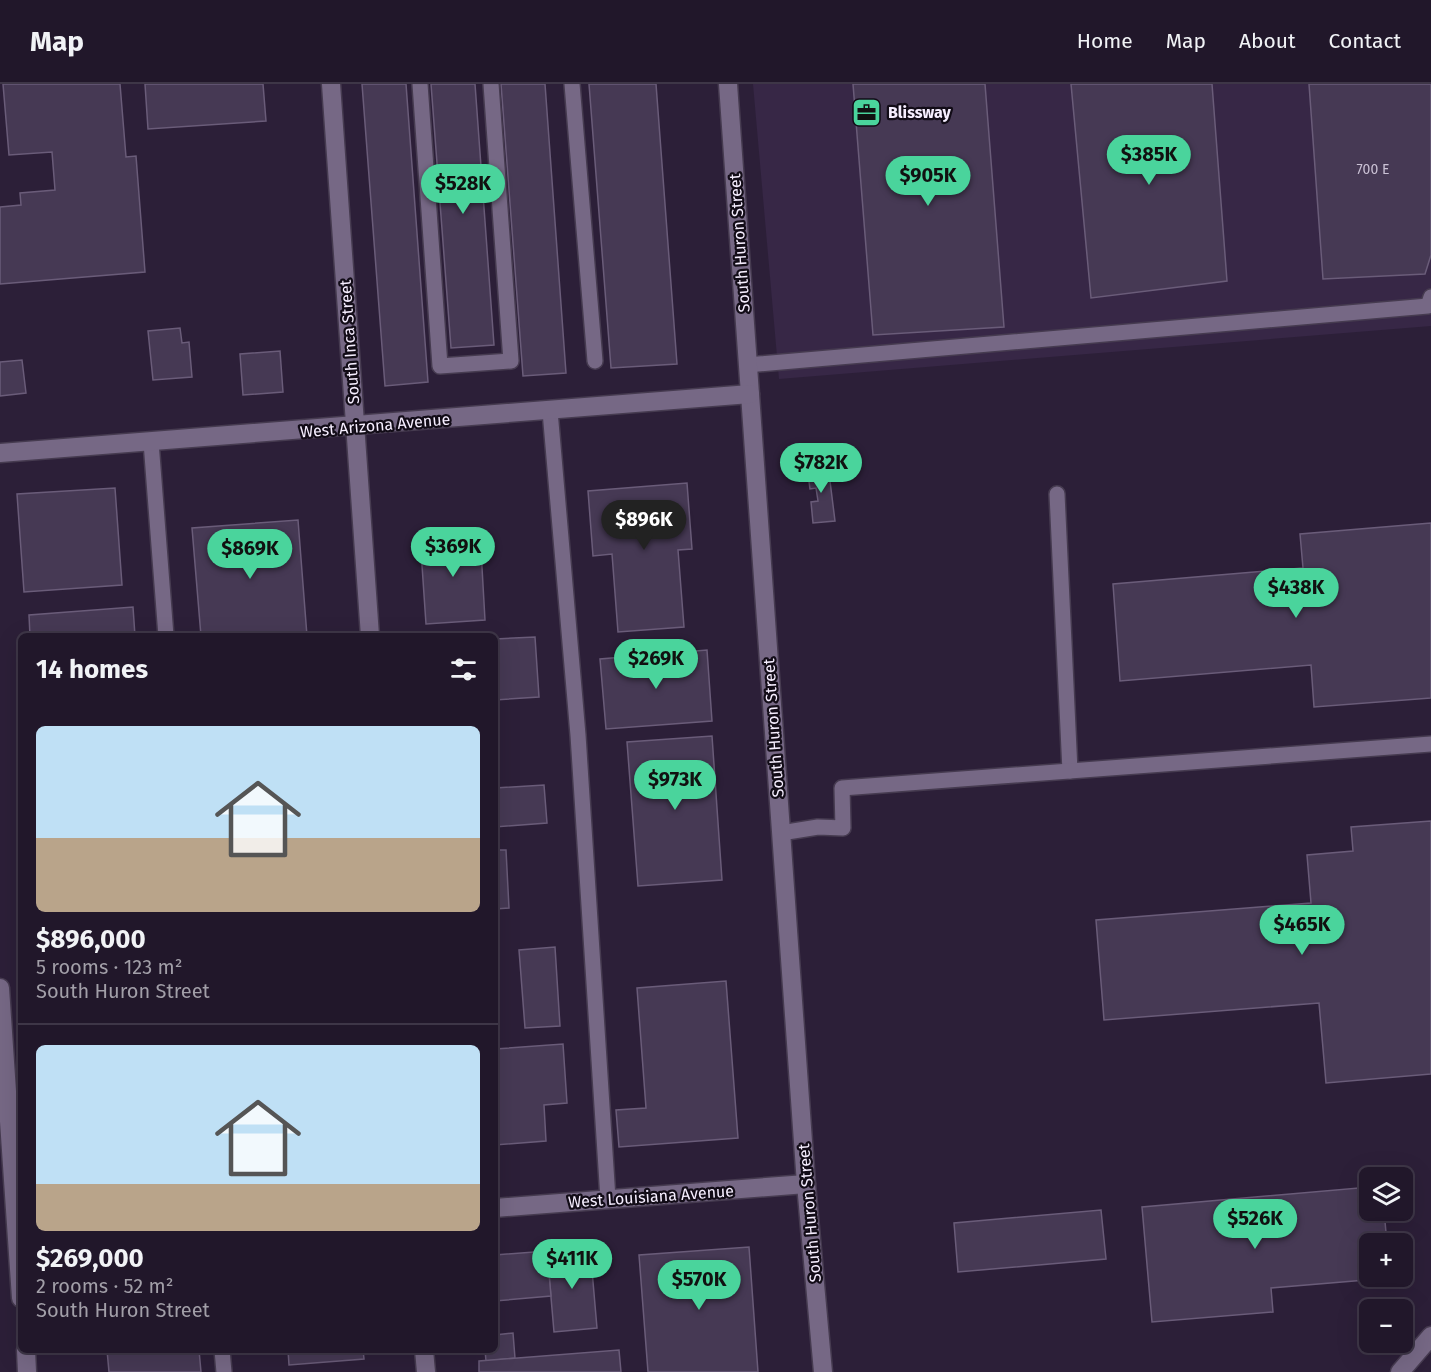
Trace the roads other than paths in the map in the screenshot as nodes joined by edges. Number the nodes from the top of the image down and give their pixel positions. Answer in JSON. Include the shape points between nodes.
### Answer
{"nodes":[{"id":1,"x":331,"y":84,"type":"edge"},
{"id":2,"x":420,"y":84,"type":"edge"},
{"id":3,"x":491,"y":84,"type":"edge"},
{"id":4,"x":572,"y":84,"type":"edge"},
{"id":5,"x":728,"y":84,"type":"edge"},
{"id":6,"x":1431,"y":297,"type":"edge"},
{"id":7,"x":595,"y":361,"type":"dead end"},
{"id":8,"x":747,"y":365,"type":"junction"},
{"id":9,"x":750,"y":394,"type":"junction"},
{"id":10,"x":550,"y":411,"type":"junction"},
{"id":11,"x":355,"y":426,"type":"junction"},
{"id":12,"x":151,"y":442,"type":"junction"},
{"id":13,"x":0,"y":453,"type":"edge"},
{"id":14,"x":1057,"y":494,"type":"dead end"},
{"id":15,"x":166,"y":633,"type":"edge"},
{"id":16,"x":370,"y":633,"type":"edge"},
{"id":17,"x":1431,"y":744,"type":"edge"},
{"id":18,"x":1070,"y":771,"type":"junction"},
{"id":19,"x":781,"y":833,"type":"junction"},
{"id":20,"x":0,"y":988,"type":"edge"},
{"id":21,"x":806,"y":1184,"type":"junction"},
{"id":22,"x":608,"y":1199,"type":"junction"},
{"id":23,"x":498,"y":1208,"type":"edge"},
{"id":24,"x":12,"y":1244,"type":"edge"},
{"id":25,"x":18,"y":1280,"type":"edge"},
{"id":26,"x":1431,"y":1336,"type":"edge"},
{"id":27,"x":26,"y":1353,"type":"edge"},
{"id":28,"x":222,"y":1353,"type":"edge"},
{"id":29,"x":424,"y":1353,"type":"edge"},
{"id":30,"x":27,"y":1372,"type":"edge"},
{"id":31,"x":224,"y":1372,"type":"edge"},
{"id":32,"x":426,"y":1372,"type":"edge"},
{"id":33,"x":823,"y":1372,"type":"edge"},
{"id":34,"x":1400,"y":1372,"type":"edge"}],
"edges":[{"from":1,"to":11,"type":"street","name":"South Inca Street"},
{"from":2,"to":3,"type":"lane","via":[[440,366],[511,360]]},
{"from":4,"to":7,"type":"lane"},
{"from":5,"to":8,"type":"street","name":"South Huron Street"},
{"from":6,"to":8,"type":"lane","via":[[1428,306]]},
{"from":8,"to":9,"type":"street","name":"South Huron Street"},
{"from":9,"to":10,"type":"street","name":"West Arizona Avenue"},
{"from":9,"to":19,"type":"street","name":"South Huron Street"},
{"from":10,"to":11,"type":"street","name":"West Arizona Avenue"},
{"from":10,"to":22,"type":"lane","via":[[578,735]]},
{"from":11,"to":12,"type":"street","name":"West Arizona Avenue"},
{"from":11,"to":16,"type":"street","name":"South Inca Street"},
{"from":12,"to":13,"type":"street","name":"West Arizona Avenue"},
{"from":12,"to":15,"type":"lane"},
{"from":14,"to":18,"type":"lane"},
{"from":17,"to":18,"type":"lane"},
{"from":18,"to":19,"type":"lane","via":[[842,788],[843,828]]},
{"from":19,"to":21,"type":"street","name":"South Huron Street"},
{"from":20,"to":24,"type":"street"},
{"from":21,"to":22,"type":"street","name":"West Louisiana Avenue"},
{"from":21,"to":33,"type":"street","name":"South Huron Street"},
{"from":22,"to":23,"type":"street","name":"West Louisiana Avenue"},
{"from":24,"to":25,"type":"street"},
{"from":26,"to":34,"type":"street"},
{"from":27,"to":30,"type":"street"},
{"from":28,"to":31,"type":"lane"},
{"from":29,"to":32,"type":"street"}]}
